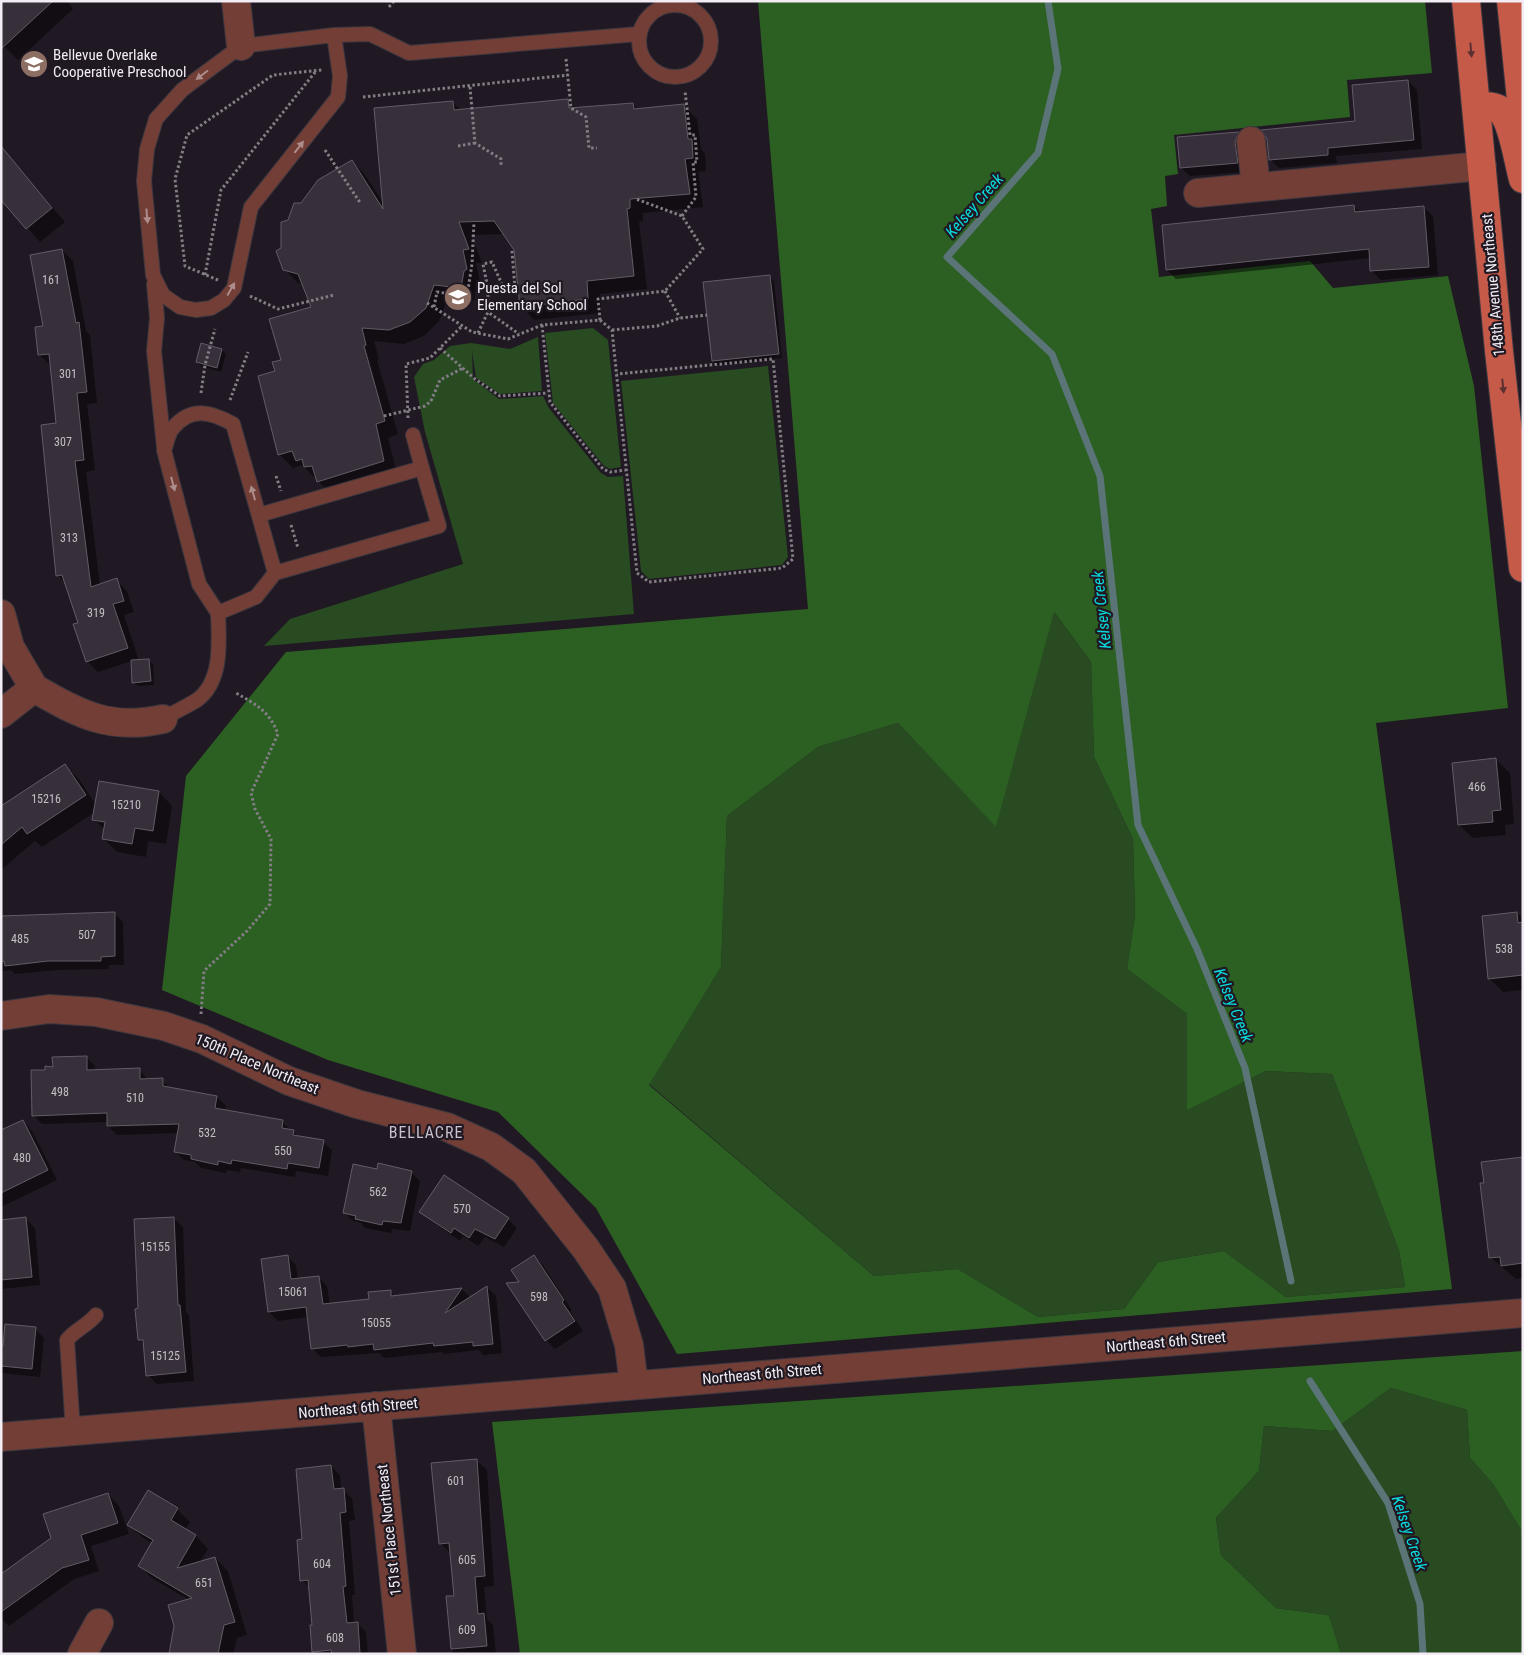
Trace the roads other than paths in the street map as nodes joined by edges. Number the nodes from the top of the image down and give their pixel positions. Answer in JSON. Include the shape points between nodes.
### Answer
{"nodes":[{"id":1,"x":236,"y":1,"type":"edge"},
{"id":2,"x":1466,"y":1,"type":"edge"},
{"id":3,"x":1511,"y":1,"type":"edge"},
{"id":4,"x":639,"y":34,"type":"junction"},
{"id":5,"x":334,"y":35,"type":"junction"},
{"id":6,"x":241,"y":46,"type":"junction"},
{"id":7,"x":1476,"y":107,"type":"junction"},
{"id":8,"x":1523,"y":119,"type":"edge"},
{"id":9,"x":1251,"y":142,"type":"dead end"},
{"id":10,"x":1482,"y":166,"type":"junction"},
{"id":11,"x":1523,"y":179,"type":"edge"},
{"id":12,"x":1256,"y":187,"type":"junction"},
{"id":13,"x":1198,"y":193,"type":"dead end"},
{"id":14,"x":153,"y":275,"type":"junction"},
{"id":15,"x":413,"y":435,"type":"road end"},
{"id":16,"x":164,"y":450,"type":"junction"},
{"id":17,"x":422,"y":468,"type":"junction"},
{"id":18,"x":259,"y":516,"type":"junction"},
{"id":19,"x":1523,"y":568,"type":"edge"},
{"id":20,"x":275,"y":573,"type":"junction"},
{"id":21,"x":218,"y":613,"type":"junction"},
{"id":22,"x":1,"y":614,"type":"edge"},
{"id":23,"x":34,"y":688,"type":"junction"},
{"id":24,"x":1,"y":714,"type":"edge"},
{"id":25,"x":163,"y":719,"type":"joint"},
{"id":26,"x":1,"y":1016,"type":"edge"},
{"id":27,"x":1523,"y":1313,"type":"edge"},
{"id":28,"x":96,"y":1315,"type":"dead end"},
{"id":29,"x":634,"y":1385,"type":"junction"},
{"id":30,"x":376,"y":1406,"type":"junction"},
{"id":31,"x":73,"y":1431,"type":"junction"},
{"id":32,"x":1,"y":1437,"type":"edge"},
{"id":33,"x":99,"y":1623,"type":"dead end"},
{"id":34,"x":82,"y":1654,"type":"edge"},
{"id":35,"x":402,"y":1654,"type":"edge"}],
"edges":[{"from":1,"to":6,"type":"street"},
{"from":2,"to":7,"type":"main road","name":"148th Avenue Northeast","one_way":true},
{"from":3,"to":8,"type":"main road"},
{"from":4,"to":4,"type":"lane","via":[[642,58],[650,68],[667,77],[685,76],[697,71],[705,62],[712,40],[709,29],[695,11],[672,5],[651,13]]},
{"from":4,"to":5,"type":"lane","via":[[409,53],[370,34]]},
{"from":5,"to":6,"type":"lane"},
{"from":14,"to":5,"type":"lane","one_way":true,"via":[[163,296],[180,307],[196,310],[212,308],[234,288],[251,207],[338,97],[340,76]]},
{"from":6,"to":14,"type":"lane","one_way":true,"via":[[182,90],[156,119],[147,149],[144,181]]},
{"from":7,"to":10,"type":"main road","name":"148th Avenue Northeast"},
{"from":7,"to":11,"type":"main road","via":[[1491,106],[1501,110],[1508,121]]},
{"from":9,"to":12,"type":"street"},
{"from":10,"to":12,"type":"street"},
{"from":10,"to":19,"type":"main road","name":"148th Avenue Northeast","one_way":true},
{"from":12,"to":13,"type":"street"},
{"from":14,"to":16,"type":"lane","via":[[157,318],[154,351]]},
{"from":15,"to":17,"type":"lane"},
{"from":18,"to":16,"type":"lane","one_way":true,"via":[[233,424],[215,414],[192,413],[172,429]]},
{"from":16,"to":21,"type":"lane","one_way":true,"via":[[199,584]]},
{"from":17,"to":18,"type":"lane"},
{"from":17,"to":20,"type":"lane","via":[[439,526]]},
{"from":18,"to":20,"type":"lane"},
{"from":20,"to":21,"type":"lane","via":[[256,597]]},
{"from":21,"to":25,"type":"lane","via":[[220,649],[213,680],[198,699]]},
{"from":22,"to":23,"type":"street","via":[[10,647]]},
{"from":23,"to":24,"type":"street"},
{"from":23,"to":25,"type":"street","via":[[96,720],[140,724]]},
{"from":26,"to":29,"type":"street","name":"150th Place Northeast","via":[[49,1009],[87,1011],[164,1026],[202,1039],[289,1081],[357,1104],[447,1127],[490,1147],[524,1171],[586,1249],[612,1288],[629,1345]]},
{"from":27,"to":29,"type":"street","name":"Northeast 6th Street"},
{"from":28,"to":31,"type":"lane","via":[[89,1324],[74,1330],[67,1340]]},
{"from":29,"to":30,"type":"street","name":"Northeast 6th Street"},
{"from":30,"to":31,"type":"street","name":"Northeast 6th Street"},
{"from":30,"to":35,"type":"street","name":"151st Place Northeast"},
{"from":31,"to":32,"type":"street","name":"Northeast 6th Street"},
{"from":33,"to":34,"type":"street"}]}
